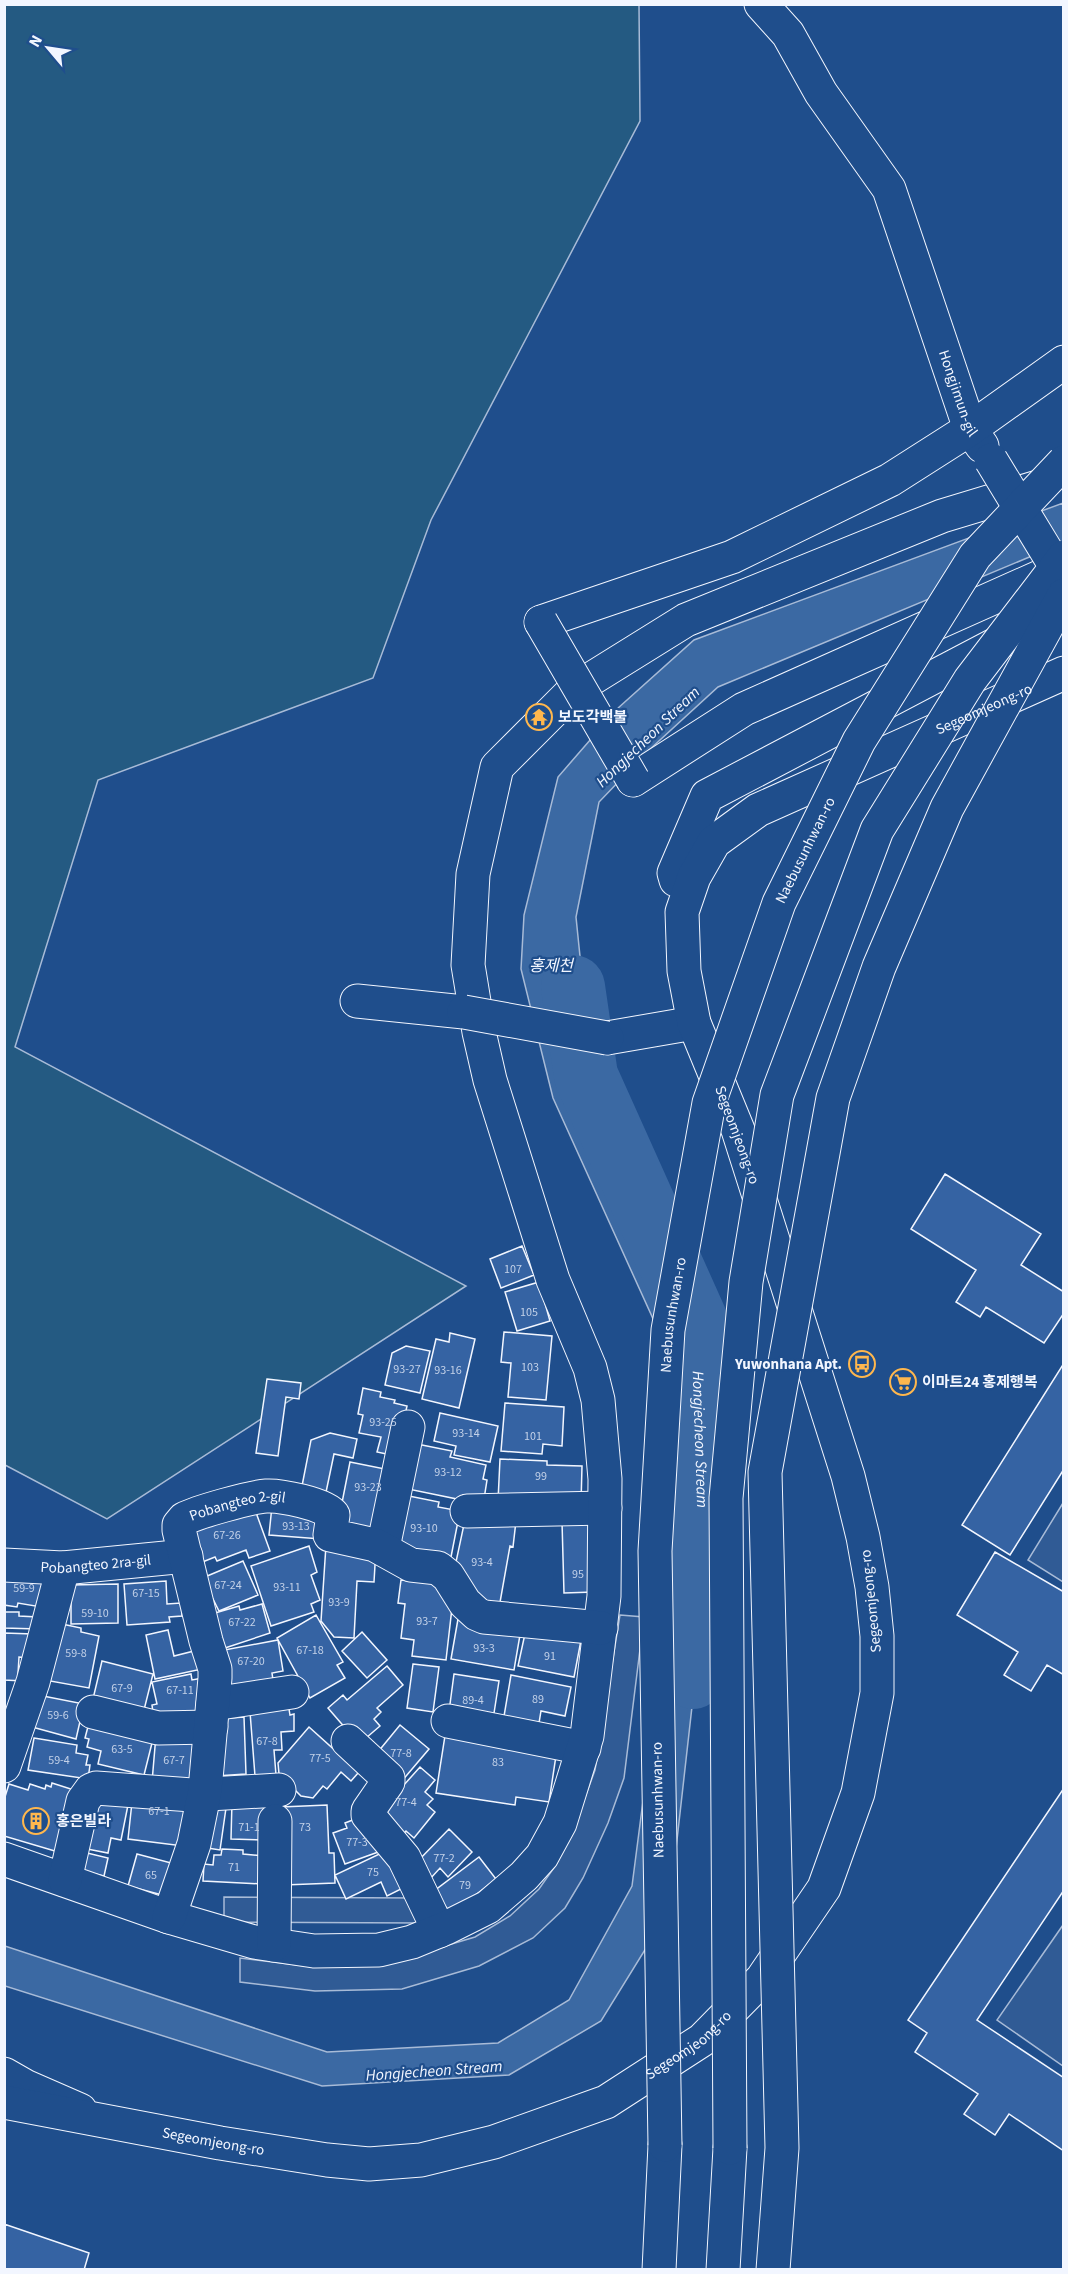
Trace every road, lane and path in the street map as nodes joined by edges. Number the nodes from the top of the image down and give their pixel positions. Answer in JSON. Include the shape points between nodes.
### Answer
{"nodes":[{"id":1,"x":761,"y":4,"type":"edge"},
{"id":2,"x":1064,"y":362,"type":"edge"},
{"id":3,"x":970,"y":429,"type":"junction"},
{"id":4,"x":1064,"y":462,"type":"edge"},
{"id":5,"x":1064,"y":477,"type":"edge"},
{"id":6,"x":1064,"y":557,"type":"edge"},
{"id":7,"x":1064,"y":566,"type":"edge"},
{"id":8,"x":1064,"y":580,"type":"edge"},
{"id":9,"x":1064,"y":595,"type":"edge"},
{"id":10,"x":1064,"y":609,"type":"edge"},
{"id":11,"x":1064,"y":673,"type":"edge"},
{"id":12,"x":682,"y":912,"type":"junction"},
{"id":13,"x":357,"y":1001,"type":"dead end"},
{"id":14,"x":694,"y":1023,"type":"junction"},
{"id":15,"x":408,"y":1427,"type":"dead end"},
{"id":16,"x":605,"y":1508,"type":"junction"},
{"id":17,"x":467,"y":1511,"type":"dead end"},
{"id":18,"x":383,"y":1548,"type":"junction"},
{"id":19,"x":186,"y":1556,"type":"junction"},
{"id":20,"x":4,"y":1565,"type":"edge"},
{"id":21,"x":63,"y":1568,"type":"junction"},
{"id":22,"x":601,"y":1628,"type":"junction"},
{"id":23,"x":292,"y":1692,"type":"dead end"},
{"id":24,"x":93,"y":1712,"type":"dead end"},
{"id":25,"x":212,"y":1716,"type":"junction"},
{"id":26,"x":448,"y":1721,"type":"dead end"},
{"id":27,"x":348,"y":1742,"type":"dead end"},
{"id":28,"x":584,"y":1748,"type":"junction"},
{"id":29,"x":4,"y":1766,"type":"edge"},
{"id":30,"x":204,"y":1795,"type":"junction"},
{"id":31,"x":4,"y":1859,"type":"edge"},
{"id":32,"x":65,"y":1880,"type":"junction"},
{"id":33,"x":169,"y":1917,"type":"junction"},
{"id":34,"x":439,"y":1931,"type":"junction"},
{"id":35,"x":274,"y":1945,"type":"junction"},
{"id":36,"x":4,"y":2074,"type":"edge"},
{"id":37,"x":4,"y":2102,"type":"edge"},
{"id":38,"x":106,"y":2121,"type":"junction"},
{"id":39,"x":659,"y":2270,"type":"edge"},
{"id":40,"x":723,"y":2270,"type":"edge"},
{"id":41,"x":773,"y":2270,"type":"edge"}],
"edges":[{"from":1,"to":3,"type":"main road","name":"Hongjimun-gil","via":[[788,34],[821,93],[889,189]]},
{"from":2,"to":3,"type":"main road"},
{"from":3,"to":7,"type":"main road","name":"Hongjimun-gil","bridge":true,"via":[[890,480],[732,557],[541,622],[633,780],[744,709]]},
{"from":3,"to":8,"type":"main road","bridge":true},
{"from":4,"to":39,"type":"main road","name":"Naebusunhwan-ro","bridge":true,"via":[[975,556],[859,741],[779,903],[709,1103],[668,1330],[655,1551],[664,2145]]},
{"from":5,"to":16,"type":"main road","via":[[942,516],[686,620],[575,689],[497,767],[473,874],[468,966],[490,1080],[553,1280],[590,1368],[598,1400]]},
{"from":6,"to":40,"type":"main road","bridge":true,"via":[[970,680],[877,830],[777,1095],[746,1282],[726,1498],[730,2148]]},
{"from":9,"to":41,"type":"main road","bridge":true,"via":[[948,808],[879,967],[833,1098],[765,1472],[782,2148]]},
{"from":10,"to":12,"type":"main road","via":[[707,796],[674,873]]},
{"from":11,"to":12,"type":"main road","name":"Segeomjeong-ro","via":[[758,810],[714,842],[694,877]]},
{"from":12,"to":14,"type":"main road","name":"Segeomjeong-ro","via":[[684,970]]},
{"from":13,"to":14,"type":"main road","bridge":true,"via":[[464,1012],[607,1038]]},
{"from":14,"to":38,"type":"main road","name":"Segeomjeong-ro","via":[[738,1130],[783,1270],[848,1476],[872,1587],[877,1693],[858,1793],[825,1888],[762,1979],[702,2040],[606,2102],[494,2142],[421,2160],[369,2164],[231,2145]]},
{"from":15,"to":18,"type":"main road"},
{"from":16,"to":17,"type":"main road"},
{"from":16,"to":22,"type":"main road"},
{"from":18,"to":19,"type":"main road","name":"Pobangteo 2-gil","via":[[330,1535],[333,1515],[325,1508],[264,1496],[184,1519],[179,1530]]},
{"from":18,"to":22,"type":"main road","name":"Pobangteo 2-gil","via":[[411,1565],[440,1569],[465,1604],[484,1617]]},
{"from":19,"to":21,"type":"main road","name":"Pobangteo 2ra-gil"},
{"from":19,"to":25,"type":"main road","name":"Pobangteo 2-gil","via":[[215,1669]]},
{"from":20,"to":21,"type":"main road","name":"Pobangteo 2ra-gil"},
{"from":21,"to":29,"type":"main road","via":[[33,1682]]},
{"from":22,"to":28,"type":"main road"},
{"from":23,"to":25,"type":"main road"},
{"from":24,"to":25,"type":"main road","via":[[158,1728]]},
{"from":25,"to":30,"type":"main road","name":"Pobangteo 2-gil"},
{"from":26,"to":28,"type":"main road"},
{"from":27,"to":34,"type":"main road","via":[[388,1778],[368,1815],[404,1858]]},
{"from":28,"to":34,"type":"main road","via":[[560,1822],[542,1856],[488,1907]]},
{"from":30,"to":32,"type":"main road","via":[[100,1787],[91,1790],[83,1802]]},
{"from":30,"to":33,"type":"main road","name":"Pobangteo 2-gil","via":[[194,1844]]},
{"from":30,"to":35,"type":"main road","via":[[277,1805]]},
{"from":31,"to":32,"type":"main road"},
{"from":32,"to":33,"type":"main road"},
{"from":33,"to":35,"type":"main road"},
{"from":34,"to":35,"type":"main road","via":[[379,1950],[314,1951]]},
{"from":36,"to":38,"type":"main road"},
{"from":37,"to":38,"type":"main road","name":"Segeomjeong-ro"}]}
